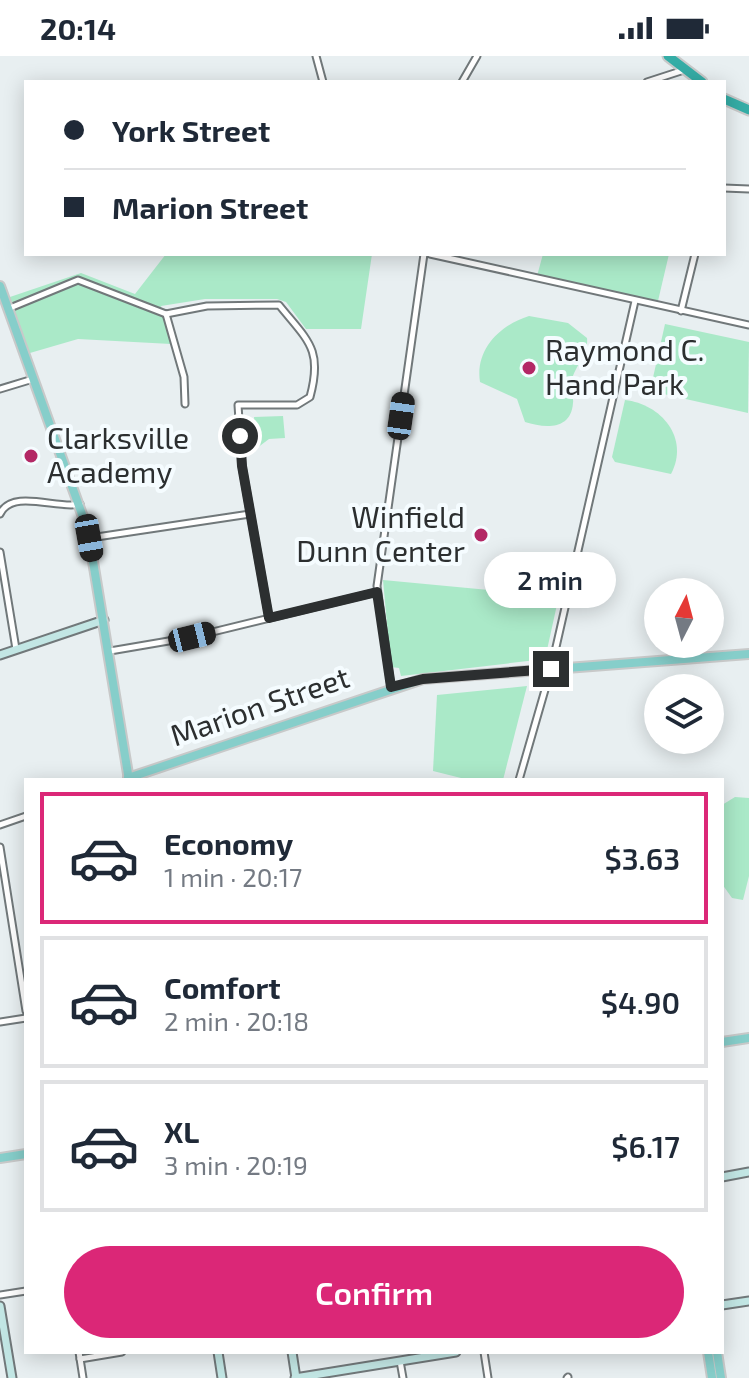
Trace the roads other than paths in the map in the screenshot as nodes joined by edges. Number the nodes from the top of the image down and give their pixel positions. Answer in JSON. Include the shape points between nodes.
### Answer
{"nodes":[{"id":1,"x":316,"y":56,"type":"edge"},
{"id":2,"x":477,"y":56,"type":"edge"},
{"id":3,"x":668,"y":56,"type":"edge"},
{"id":4,"x":686,"y":70,"type":"junction"},
{"id":5,"x":322,"y":80,"type":"edge"},
{"id":6,"x":463,"y":80,"type":"edge"},
{"id":7,"x":654,"y":80,"type":"edge"},
{"id":8,"x":699,"y":80,"type":"edge"},
{"id":9,"x":726,"y":100,"type":"edge"},
{"id":10,"x":749,"y":110,"type":"edge"},
{"id":11,"x":726,"y":188,"type":"edge"},
{"id":12,"x":749,"y":189,"type":"edge"},
{"id":13,"x":424,"y":256,"type":"edge"},
{"id":14,"x":439,"y":256,"type":"edge"},
{"id":15,"x":695,"y":256,"type":"edge"},
{"id":16,"x":0,"y":286,"type":"edge"},
{"id":17,"x":635,"y":301,"type":"junction"},
{"id":18,"x":10,"y":308,"type":"junction"},
{"id":19,"x":681,"y":311,"type":"junction"},
{"id":20,"x":166,"y":314,"type":"junction"},
{"id":21,"x":749,"y":325,"type":"edge"},
{"id":22,"x":34,"y":379,"type":"junction"},
{"id":23,"x":0,"y":389,"type":"edge"},
{"id":24,"x":185,"y":404,"type":"dead end"},
{"id":25,"x":80,"y":504,"type":"junction"},
{"id":26,"x":0,"y":514,"type":"edge"},
{"id":27,"x":251,"y":514,"type":"junction"},
{"id":28,"x":89,"y":538,"type":"junction"},
{"id":29,"x":0,"y":552,"type":"edge"},
{"id":30,"x":377,"y":592,"type":"junction"},
{"id":31,"x":269,"y":618,"type":"junction"},
{"id":32,"x":104,"y":620,"type":"junction"},
{"id":33,"x":16,"y":649,"type":"junction"},
{"id":34,"x":110,"y":651,"type":"junction"},
{"id":35,"x":749,"y":654,"type":"edge"},
{"id":36,"x":0,"y":655,"type":"edge"},
{"id":37,"x":551,"y":669,"type":"junction"},
{"id":38,"x":391,"y":687,"type":"junction"},
{"id":39,"x":127,"y":778,"type":"edge"},
{"id":40,"x":130,"y":778,"type":"edge"},
{"id":41,"x":520,"y":778,"type":"edge"},
{"id":42,"x":24,"y":817,"type":"edge"},
{"id":43,"x":0,"y":825,"type":"edge"},
{"id":44,"x":0,"y":847,"type":"edge"},
{"id":45,"x":4,"y":895,"type":"edge"},
{"id":46,"x":24,"y":1000,"type":"edge"},
{"id":47,"x":24,"y":1018,"type":"edge"},
{"id":48,"x":0,"y":1022,"type":"edge"},
{"id":49,"x":749,"y":1038,"type":"edge"},
{"id":50,"x":724,"y":1042,"type":"edge"},
{"id":51,"x":24,"y":1154,"type":"edge"},
{"id":52,"x":0,"y":1158,"type":"edge"},
{"id":53,"x":749,"y":1172,"type":"edge"},
{"id":54,"x":724,"y":1177,"type":"edge"},
{"id":55,"x":24,"y":1291,"type":"edge"},
{"id":56,"x":0,"y":1295,"type":"edge"},
{"id":57,"x":749,"y":1301,"type":"edge"},
{"id":58,"x":724,"y":1305,"type":"edge"},
{"id":59,"x":0,"y":1306,"type":"edge"},
{"id":60,"x":101,"y":1354,"type":"edge"},
{"id":61,"x":218,"y":1354,"type":"edge"},
{"id":62,"x":292,"y":1354,"type":"edge"},
{"id":63,"x":440,"y":1354,"type":"edge"},
{"id":64,"x":484,"y":1354,"type":"edge"},
{"id":65,"x":708,"y":1354,"type":"edge"},
{"id":66,"x":717,"y":1354,"type":"edge"},
{"id":67,"x":80,"y":1356,"type":"edge"},
{"id":68,"x":400,"y":1361,"type":"junction"},
{"id":69,"x":12,"y":1378,"type":"edge"},
{"id":70,"x":83,"y":1378,"type":"edge"},
{"id":71,"x":222,"y":1378,"type":"edge"},
{"id":72,"x":296,"y":1378,"type":"edge"},
{"id":73,"x":403,"y":1378,"type":"edge"},
{"id":74,"x":488,"y":1378,"type":"edge"},
{"id":75,"x":712,"y":1378,"type":"edge"},
{"id":76,"x":721,"y":1378,"type":"edge"}],
"edges":[{"from":1,"to":5,"type":"street"},
{"from":2,"to":6,"type":"street"},
{"from":3,"to":4,"type":"highway"},
{"from":4,"to":7,"type":"street"},
{"from":4,"to":8,"type":"highway"},
{"from":9,"to":10,"type":"highway"},
{"from":11,"to":12,"type":"street"},
{"from":13,"to":30,"type":"street"},
{"from":14,"to":17,"type":"street"},
{"from":15,"to":19,"type":"street"},
{"from":16,"to":18,"type":"main road"},
{"from":17,"to":19,"type":"street"},
{"from":17,"to":37,"type":"street"},
{"from":18,"to":20,"type":"street","via":[[78,280]]},
{"from":18,"to":22,"type":"main road"},
{"from":19,"to":21,"type":"street"},
{"from":20,"to":24,"type":"street","via":[[184,377]]},
{"from":20,"to":27,"type":"street","via":[[207,306],[279,305],[310,345],[318,367],[310,397],[297,405],[238,405]]},
{"from":22,"to":23,"type":"street"},
{"from":22,"to":25,"type":"main road"},
{"from":25,"to":26,"type":"street","via":[[33,501],[9,505]]},
{"from":25,"to":28,"type":"main road"},
{"from":27,"to":28,"type":"street"},
{"from":27,"to":31,"type":"street"},
{"from":28,"to":32,"type":"main road"},
{"from":29,"to":33,"type":"street"},
{"from":30,"to":31,"type":"street"},
{"from":30,"to":38,"type":"street"},
{"from":31,"to":34,"type":"street"},
{"from":32,"to":33,"type":"street"},
{"from":32,"to":34,"type":"main road"},
{"from":33,"to":36,"type":"street"},
{"from":34,"to":39,"type":"main road"},
{"from":35,"to":37,"type":"main road","name":"Marion Street"},
{"from":37,"to":38,"type":"main road","name":"Marion Street","via":[[423,679]]},
{"from":37,"to":41,"type":"street"},
{"from":38,"to":40,"type":"main road","name":"Marion Street"},
{"from":42,"to":43,"type":"street"},
{"from":44,"to":45,"type":"street"},
{"from":45,"to":46,"type":"street"},
{"from":47,"to":48,"type":"street"},
{"from":49,"to":50,"type":"main road"},
{"from":51,"to":52,"type":"main road"},
{"from":53,"to":54,"type":"street"},
{"from":55,"to":56,"type":"street"},
{"from":57,"to":58,"type":"street"},
{"from":59,"to":69,"type":"street"},
{"from":60,"to":67,"type":"street"},
{"from":61,"to":71,"type":"street"},
{"from":62,"to":72,"type":"street"},
{"from":63,"to":68,"type":"street"},
{"from":64,"to":74,"type":"street"},
{"from":65,"to":75,"type":"main road"},
{"from":66,"to":76,"type":"main road"},
{"from":67,"to":70,"type":"street"},
{"from":68,"to":72,"type":"street"},
{"from":68,"to":73,"type":"street"}]}
